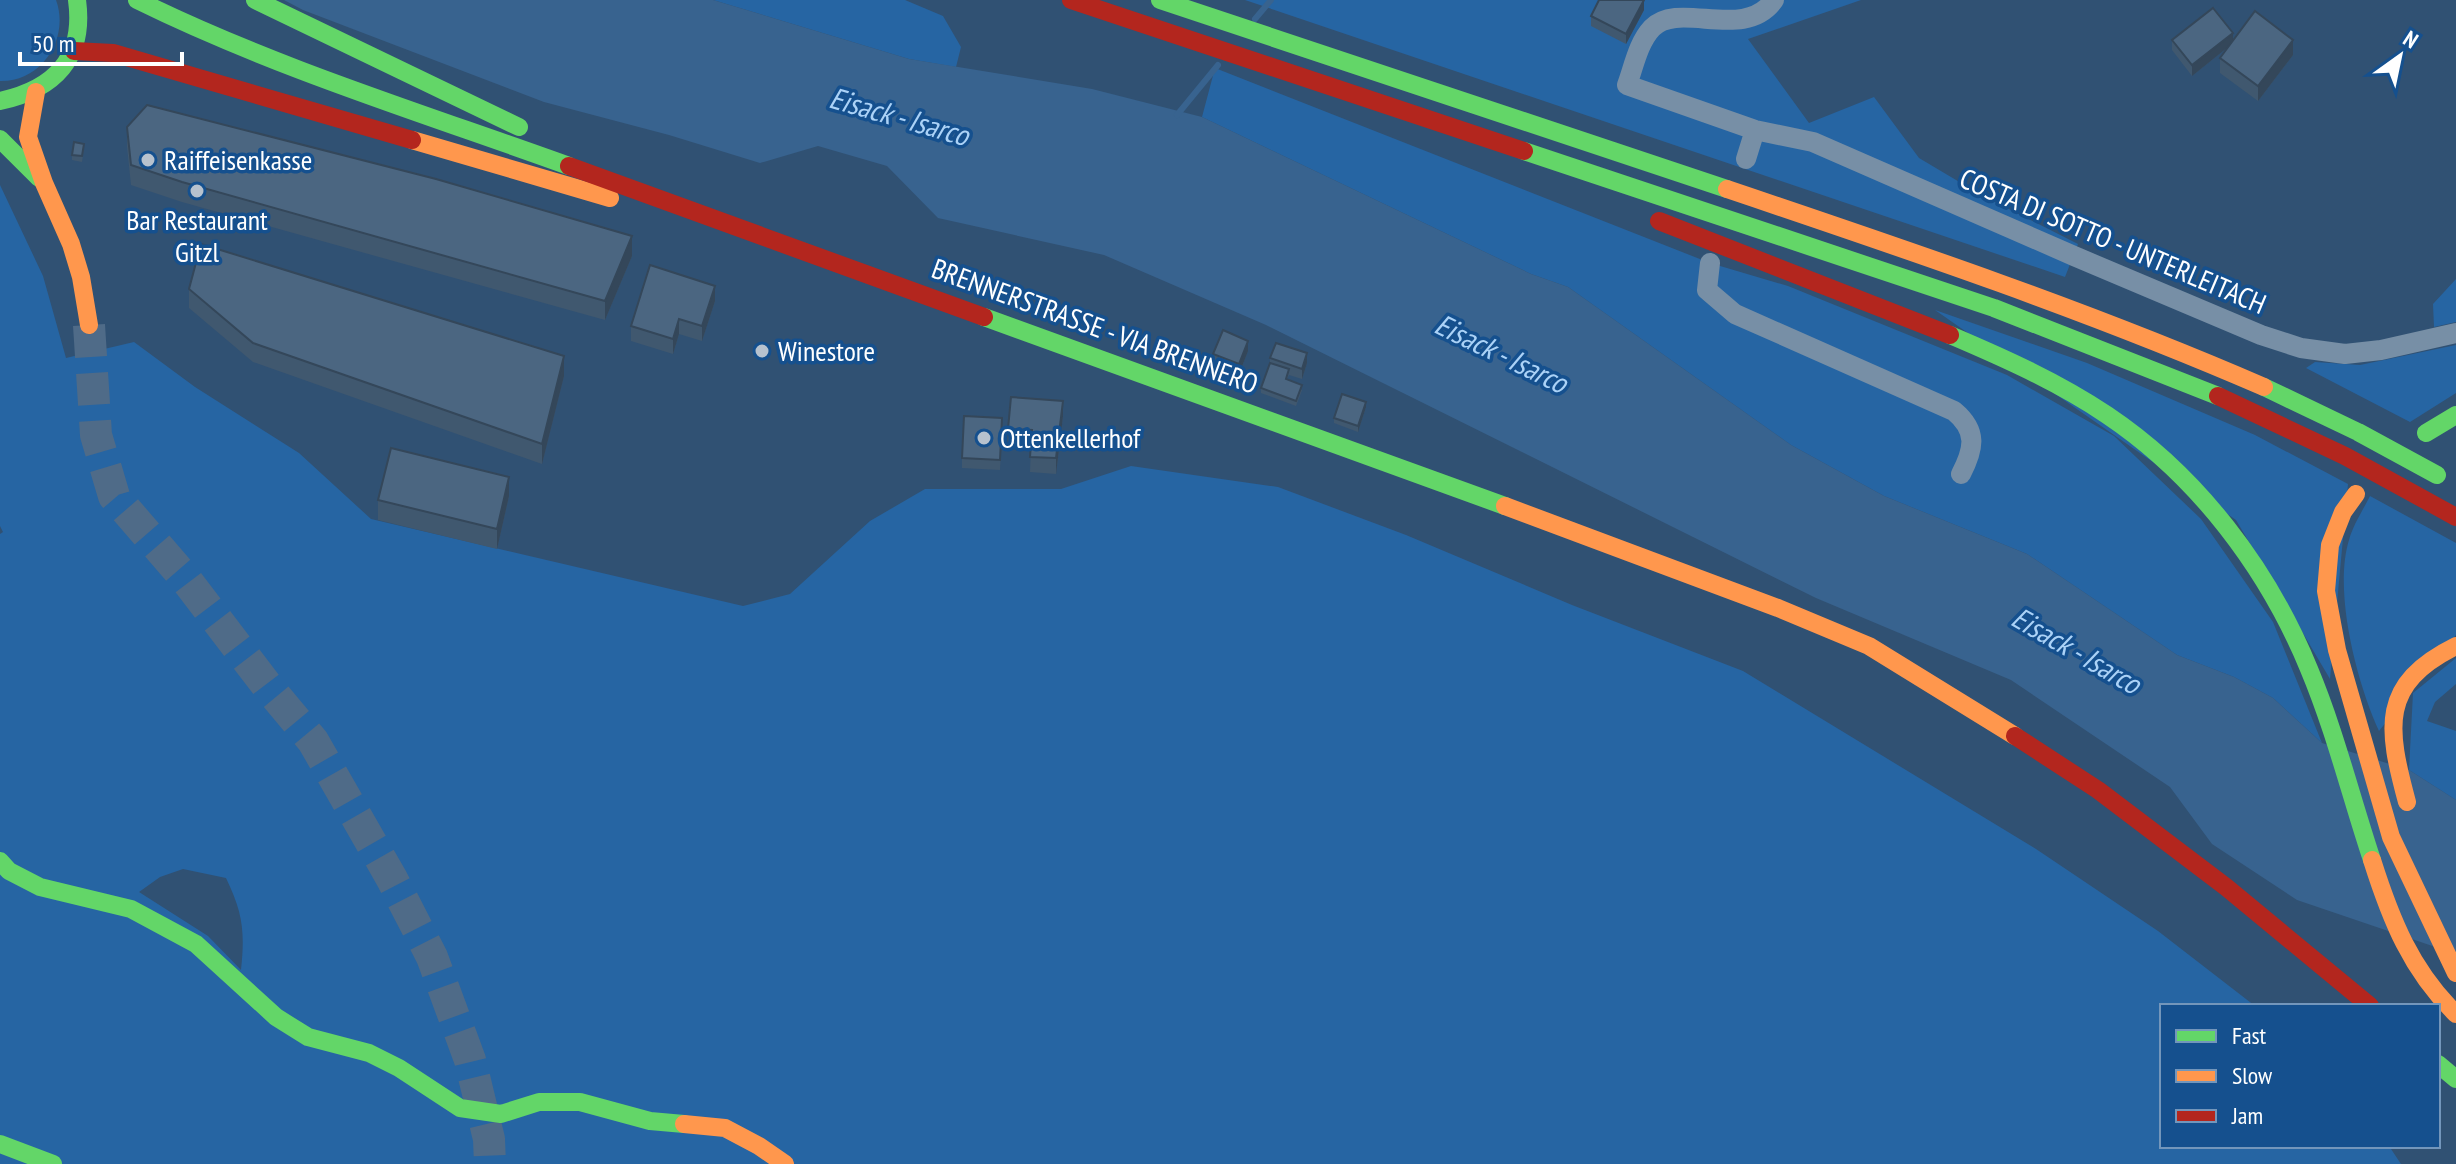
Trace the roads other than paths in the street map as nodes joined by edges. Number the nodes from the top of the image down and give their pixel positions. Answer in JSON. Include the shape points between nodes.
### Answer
{"nodes":[{"id":1,"x":77,"y":0,"type":"edge"},
{"id":2,"x":137,"y":0,"type":"edge"},
{"id":3,"x":255,"y":0,"type":"edge"},
{"id":4,"x":1071,"y":0,"type":"edge"},
{"id":5,"x":1160,"y":0,"type":"edge"},
{"id":6,"x":1774,"y":0,"type":"edge"},
{"id":7,"x":74,"y":51,"type":"junction"},
{"id":8,"x":36,"y":92,"type":"junction"},
{"id":9,"x":0,"y":101,"type":"edge"},
{"id":10,"x":1755,"y":130,"type":"junction"},
{"id":11,"x":0,"y":139,"type":"edge"},
{"id":12,"x":1494,"y":140,"type":"junction"},
{"id":13,"x":1746,"y":159,"type":"dead end"},
{"id":14,"x":585,"y":170,"type":"junction"},
{"id":15,"x":44,"y":183,"type":"junction"},
{"id":16,"x":1589,"y":192,"type":"dead end"},
{"id":17,"x":1645,"y":215,"type":"dead end"},
{"id":18,"x":761,"y":234,"type":"junction"},
{"id":19,"x":1710,"y":263,"type":"dead end"},
{"id":20,"x":89,"y":325,"type":"tunnel mouth"},
{"id":21,"x":2456,"y":333,"type":"edge"},
{"id":22,"x":2277,"y":392,"type":"junction"},
{"id":23,"x":2456,"y":415,"type":"edge"},
{"id":24,"x":1961,"y":474,"type":"dead end"},
{"id":25,"x":2456,"y":486,"type":"edge"},
{"id":26,"x":2356,"y":494,"type":"dead end"},
{"id":27,"x":2456,"y":517,"type":"edge"},
{"id":28,"x":2456,"y":646,"type":"edge"},
{"id":29,"x":2413,"y":821,"type":"dead end"},
{"id":30,"x":2391,"y":837,"type":"junction"},
{"id":31,"x":2420,"y":851,"type":"dead end"},
{"id":32,"x":0,"y":861,"type":"edge"},
{"id":33,"x":2433,"y":922,"type":"junction"},
{"id":34,"x":2398,"y":925,"type":"junction"},
{"id":35,"x":2455,"y":971,"type":"edge"},
{"id":36,"x":2368,"y":1004,"type":"edge"},
{"id":37,"x":2456,"y":1014,"type":"edge"},
{"id":38,"x":2440,"y":1066,"type":"edge"},
{"id":39,"x":2456,"y":1079,"type":"edge"},
{"id":40,"x":0,"y":1144,"type":"edge"},
{"id":41,"x":53,"y":1164,"type":"edge"},
{"id":42,"x":785,"y":1164,"type":"edge"}],
"edges":[{"from":1,"to":7,"type":"main road","via":[[80,21]]},
{"from":2,"to":14,"type":"main road","via":[[290,65]]},
{"from":3,"to":14,"type":"main road","via":[[518,127]]},
{"from":4,"to":12,"type":"main road"},
{"from":5,"to":22,"type":"main road","via":[[2004,282]]},
{"from":6,"to":10,"type":"street","name":"COSTA DI SOTTO - UNTERLEITACH","via":[[1755,15],[1723,21],[1669,16],[1641,42],[1627,85]]},
{"from":7,"to":8,"type":"main road","via":[[55,78]]},
{"from":7,"to":18,"type":"main road","via":[[113,53],[581,192]]},
{"from":8,"to":9,"type":"main road"},
{"from":8,"to":15,"type":"main road","via":[[28,137]]},
{"from":10,"to":13,"type":"street"},
{"from":10,"to":21,"type":"street","name":"COSTA DI SOTTO - UNTERLEITACH","via":[[1813,142],[2301,348],[2345,354]]},
{"from":11,"to":15,"type":"main road"},
{"from":12,"to":16,"type":"main road"},
{"from":12,"to":27,"type":"main road","via":[[2105,349],[2307,436]]},
{"from":14,"to":18,"type":"main road"},
{"from":15,"to":20,"type":"main road","via":[[71,244]]},
{"from":17,"to":34,"type":"main road","via":[[2014,362],[2108,417],[2163,458],[2250,558],[2287,622],[2312,675]]},
{"from":18,"to":36,"type":"main road","name":"BRENNERSTRASSE - VIA BRENNERO","via":[[1595,538],[1869,646],[2098,790]]},
{"from":19,"to":24,"type":"street","via":[[1707,290],[1735,314],[1954,411],[1971,436],[1971,454]]},
{"from":22,"to":23,"type":"main road","via":[[2350,412],[2434,449]]},
{"from":22,"to":25,"type":"main road"},
{"from":26,"to":30,"type":"main road","via":[[2330,545],[2326,591],[2337,650]]},
{"from":28,"to":29,"type":"main road","via":[[2422,665],[2392,719],[2395,762]]},
{"from":30,"to":33,"type":"main road"},
{"from":30,"to":34,"type":"main road"},
{"from":31,"to":33,"type":"main road"},
{"from":32,"to":42,"type":"main road","via":[[40,887],[131,909],[196,944],[276,1017],[308,1037],[369,1053],[460,1108],[501,1114],[539,1102],[580,1102],[650,1121],[725,1128]]},
{"from":33,"to":35,"type":"main road"},
{"from":34,"to":37,"type":"main road","via":[[2421,975]]},
{"from":38,"to":39,"type":"main road"},
{"from":40,"to":41,"type":"main road"}]}
